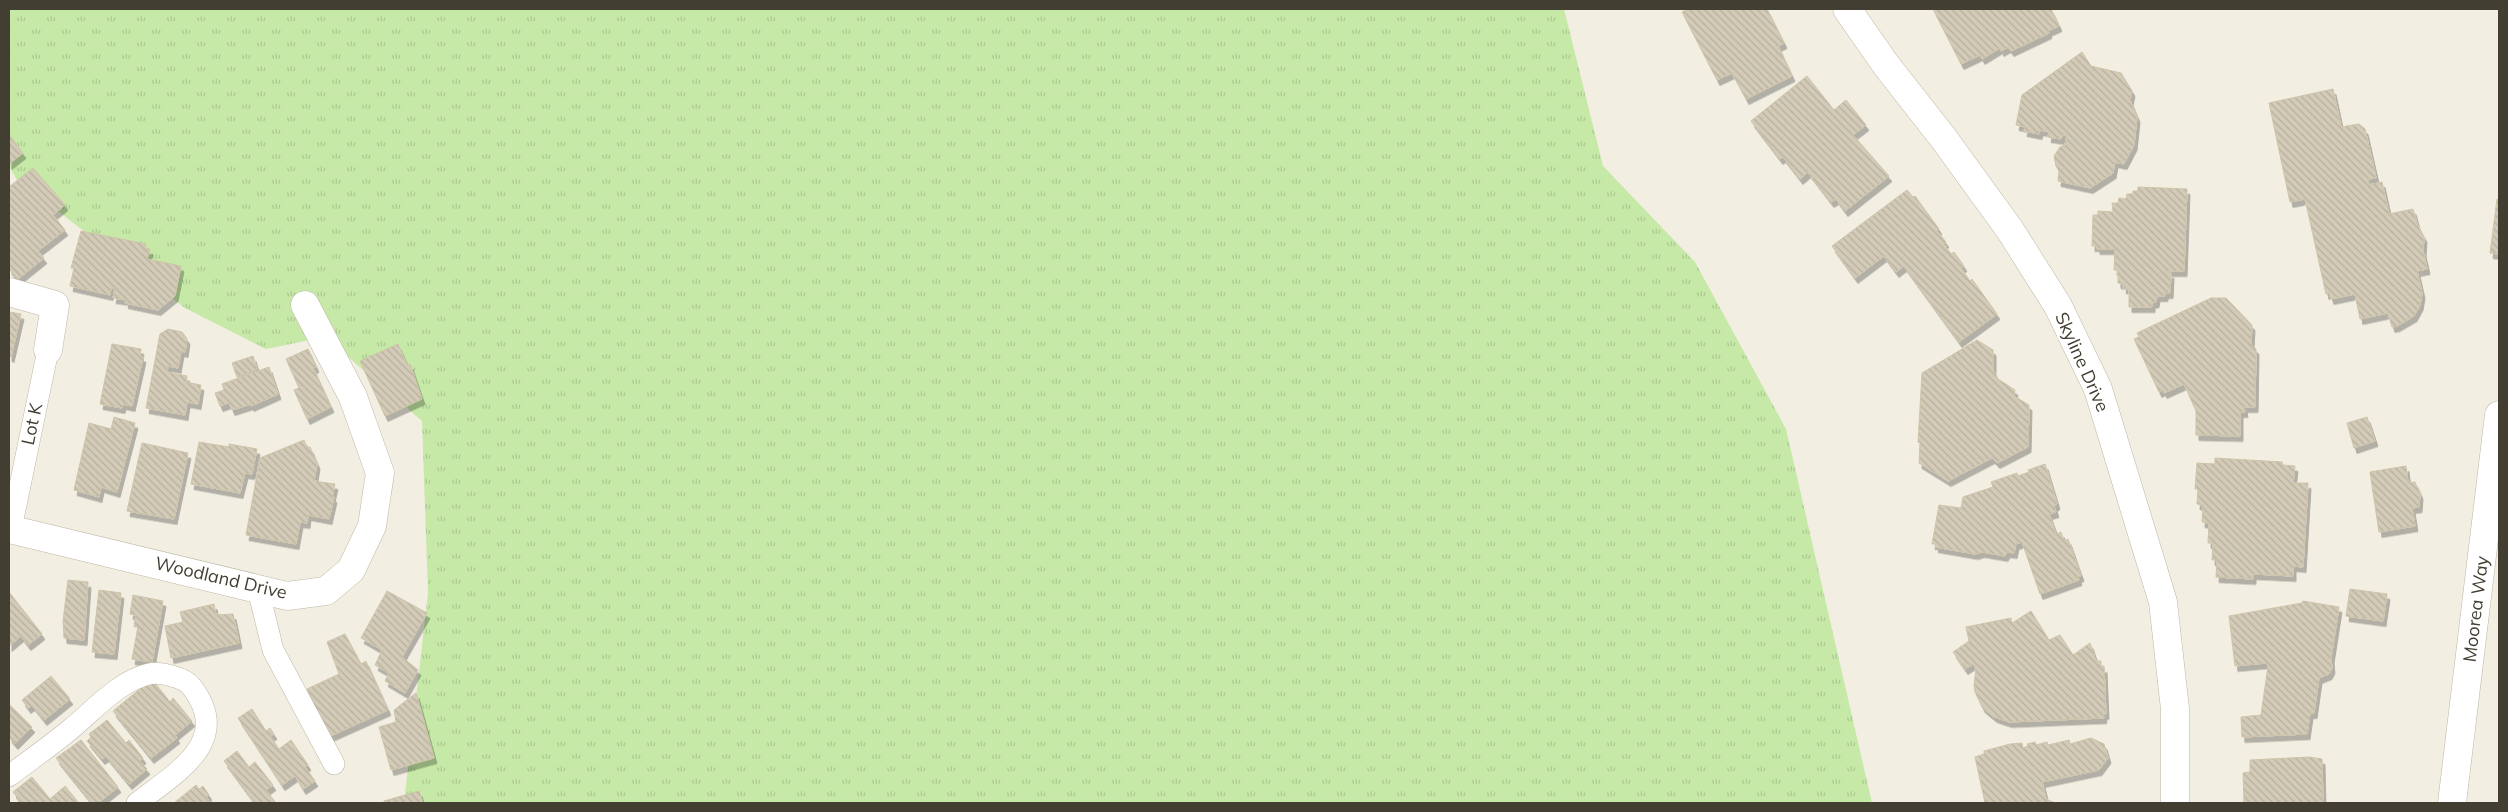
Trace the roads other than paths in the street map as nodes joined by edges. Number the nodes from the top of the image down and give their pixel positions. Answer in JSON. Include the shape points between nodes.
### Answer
{"nodes":[{"id":1,"x":1847,"y":9,"type":"edge"},
{"id":2,"x":9,"y":292,"type":"edge"},
{"id":3,"x":305,"y":305,"type":"dead end"},
{"id":4,"x":48,"y":350,"type":"joint"},
{"id":5,"x":2499,"y":415,"type":"edge"},
{"id":6,"x":10,"y":529,"type":"edge"},
{"id":7,"x":258,"y":589,"type":"junction"},
{"id":8,"x":334,"y":764,"type":"dead end"},
{"id":9,"x":9,"y":776,"type":"edge"},
{"id":10,"x":137,"y":803,"type":"edge"},
{"id":11,"x":2175,"y":803,"type":"edge"},
{"id":12,"x":2452,"y":803,"type":"edge"}],
"edges":[{"from":1,"to":11,"type":"street","name":"Skyline Drive","via":[[2010,230],[2058,306],[2098,389],[2163,602],[2175,709]]},
{"from":2,"to":4,"type":"street","via":[[56,305]]},
{"from":3,"to":7,"type":"street","name":"Woodland Drive","via":[[353,397],[380,473],[372,526],[351,570],[326,591],[287,596]]},
{"from":4,"to":6,"type":"lane","name":"Lot K"},
{"from":5,"to":12,"type":"street","name":"Moorea Way"},
{"from":6,"to":7,"type":"street","name":"Woodland Drive"},
{"from":7,"to":8,"type":"lane","via":[[273,650]]},
{"from":9,"to":10,"type":"lane","via":[[124,685],[150,673],[188,682],[202,699],[208,719],[204,742],[186,765]]}]}
